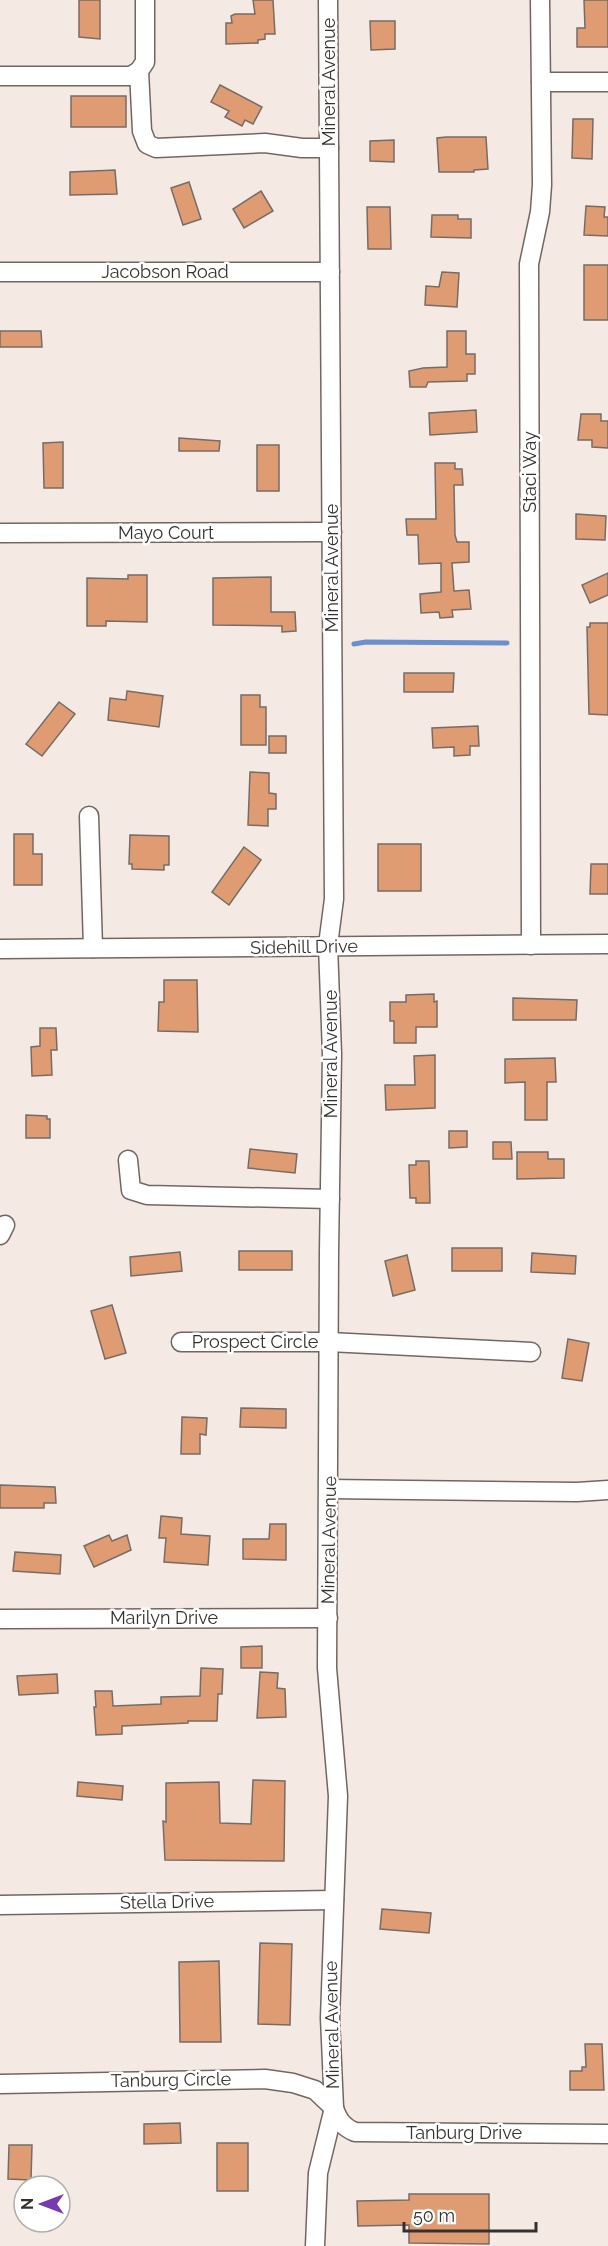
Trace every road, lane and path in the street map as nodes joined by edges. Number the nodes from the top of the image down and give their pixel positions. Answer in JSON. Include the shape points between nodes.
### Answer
{"nodes":[{"id":1,"x":145,"y":0,"type":"edge"},
{"id":2,"x":328,"y":0,"type":"edge"},
{"id":3,"x":540,"y":0,"type":"edge"},
{"id":4,"x":139,"y":71,"type":"junction"},
{"id":5,"x":0,"y":76,"type":"edge"},
{"id":6,"x":542,"y":82,"type":"junction"},
{"id":7,"x":608,"y":82,"type":"edge"},
{"id":8,"x":329,"y":148,"type":"junction"},
{"id":9,"x":0,"y":272,"type":"edge"},
{"id":10,"x":330,"y":272,"type":"junction"},
{"id":11,"x":332,"y":532,"type":"junction"},
{"id":12,"x":0,"y":533,"type":"edge"},
{"id":13,"x":89,"y":816,"type":"dead end"},
{"id":14,"x":608,"y":944,"type":"edge"},
{"id":15,"x":328,"y":945,"type":"junction"},
{"id":16,"x":531,"y":945,"type":"junction"},
{"id":17,"x":93,"y":948,"type":"junction"},
{"id":18,"x":0,"y":949,"type":"edge"},
{"id":19,"x":128,"y":1160,"type":"dead end"},
{"id":20,"x":330,"y":1199,"type":"junction"},
{"id":21,"x":181,"y":1342,"type":"dead end"},
{"id":22,"x":329,"y":1342,"type":"junction"},
{"id":23,"x":531,"y":1352,"type":"dead end"},
{"id":24,"x":329,"y":1489,"type":"junction"},
{"id":25,"x":608,"y":1490,"type":"edge"},
{"id":26,"x":328,"y":1618,"type":"junction"},
{"id":27,"x":0,"y":1619,"type":"edge"},
{"id":28,"x":334,"y":1900,"type":"junction"},
{"id":29,"x":0,"y":1905,"type":"edge"},
{"id":30,"x":0,"y":2084,"type":"edge"},
{"id":31,"x":334,"y":2108,"type":"junction"},
{"id":32,"x":608,"y":2133,"type":"edge"},
{"id":33,"x":315,"y":2246,"type":"edge"}],
"edges":[{"from":1,"to":4,"type":"street","via":[[144,62]]},
{"from":2,"to":8,"type":"street","name":"Mineral Avenue"},
{"from":3,"to":6,"type":"street","name":"Staci Way"},
{"from":4,"to":5,"type":"street","via":[[118,77]]},
{"from":4,"to":8,"type":"street","via":[[142,131],[147,144],[156,148],[265,143]]},
{"from":6,"to":7,"type":"street"},
{"from":6,"to":16,"type":"street","name":"Staci Way","via":[[542,185],[529,264]]},
{"from":8,"to":10,"type":"street","name":"Mineral Avenue"},
{"from":9,"to":10,"type":"street","name":"Jacobson Road"},
{"from":10,"to":11,"type":"street","name":"Mineral Avenue"},
{"from":11,"to":12,"type":"street","name":"Mayo Court"},
{"from":11,"to":15,"type":"street","name":"Mineral Avenue","via":[[334,899]]},
{"from":13,"to":17,"type":"street"},
{"from":14,"to":16,"type":"street","name":"Sidehill Drive"},
{"from":15,"to":16,"type":"street","name":"Sidehill Drive"},
{"from":15,"to":17,"type":"street","name":"Sidehill Drive"},
{"from":15,"to":20,"type":"street","name":"Mineral Avenue","via":[[332,1054]]},
{"from":17,"to":18,"type":"street","name":"Sidehill Drive"},
{"from":19,"to":20,"type":"street","via":[[131,1190],[147,1195]]},
{"from":20,"to":22,"type":"street","name":"Mineral Avenue"},
{"from":21,"to":22,"type":"street","name":"Prospect Circle"},
{"from":22,"to":23,"type":"street","name":"Prospect Circle"},
{"from":22,"to":24,"type":"street","name":"Mineral Avenue"},
{"from":24,"to":25,"type":"street"},
{"from":24,"to":26,"type":"street","name":"Mineral Avenue"},
{"from":26,"to":27,"type":"street","name":"Marilyn Drive"},
{"from":26,"to":28,"type":"street","name":"Mineral Avenue","via":[[328,1679],[338,1796]]},
{"from":28,"to":29,"type":"street","name":"Stella Drive"},
{"from":28,"to":31,"type":"street","name":"Mineral Avenue","via":[[330,2018]]},
{"from":30,"to":31,"type":"street","name":"Tanburg Circle","via":[[264,2079],[315,2091]]},
{"from":31,"to":32,"type":"street","name":"Tanburg Drive","via":[[345,2128],[355,2132]]},
{"from":31,"to":33,"type":"street","name":"Mineral Avenue","via":[[318,2173]]}]}
